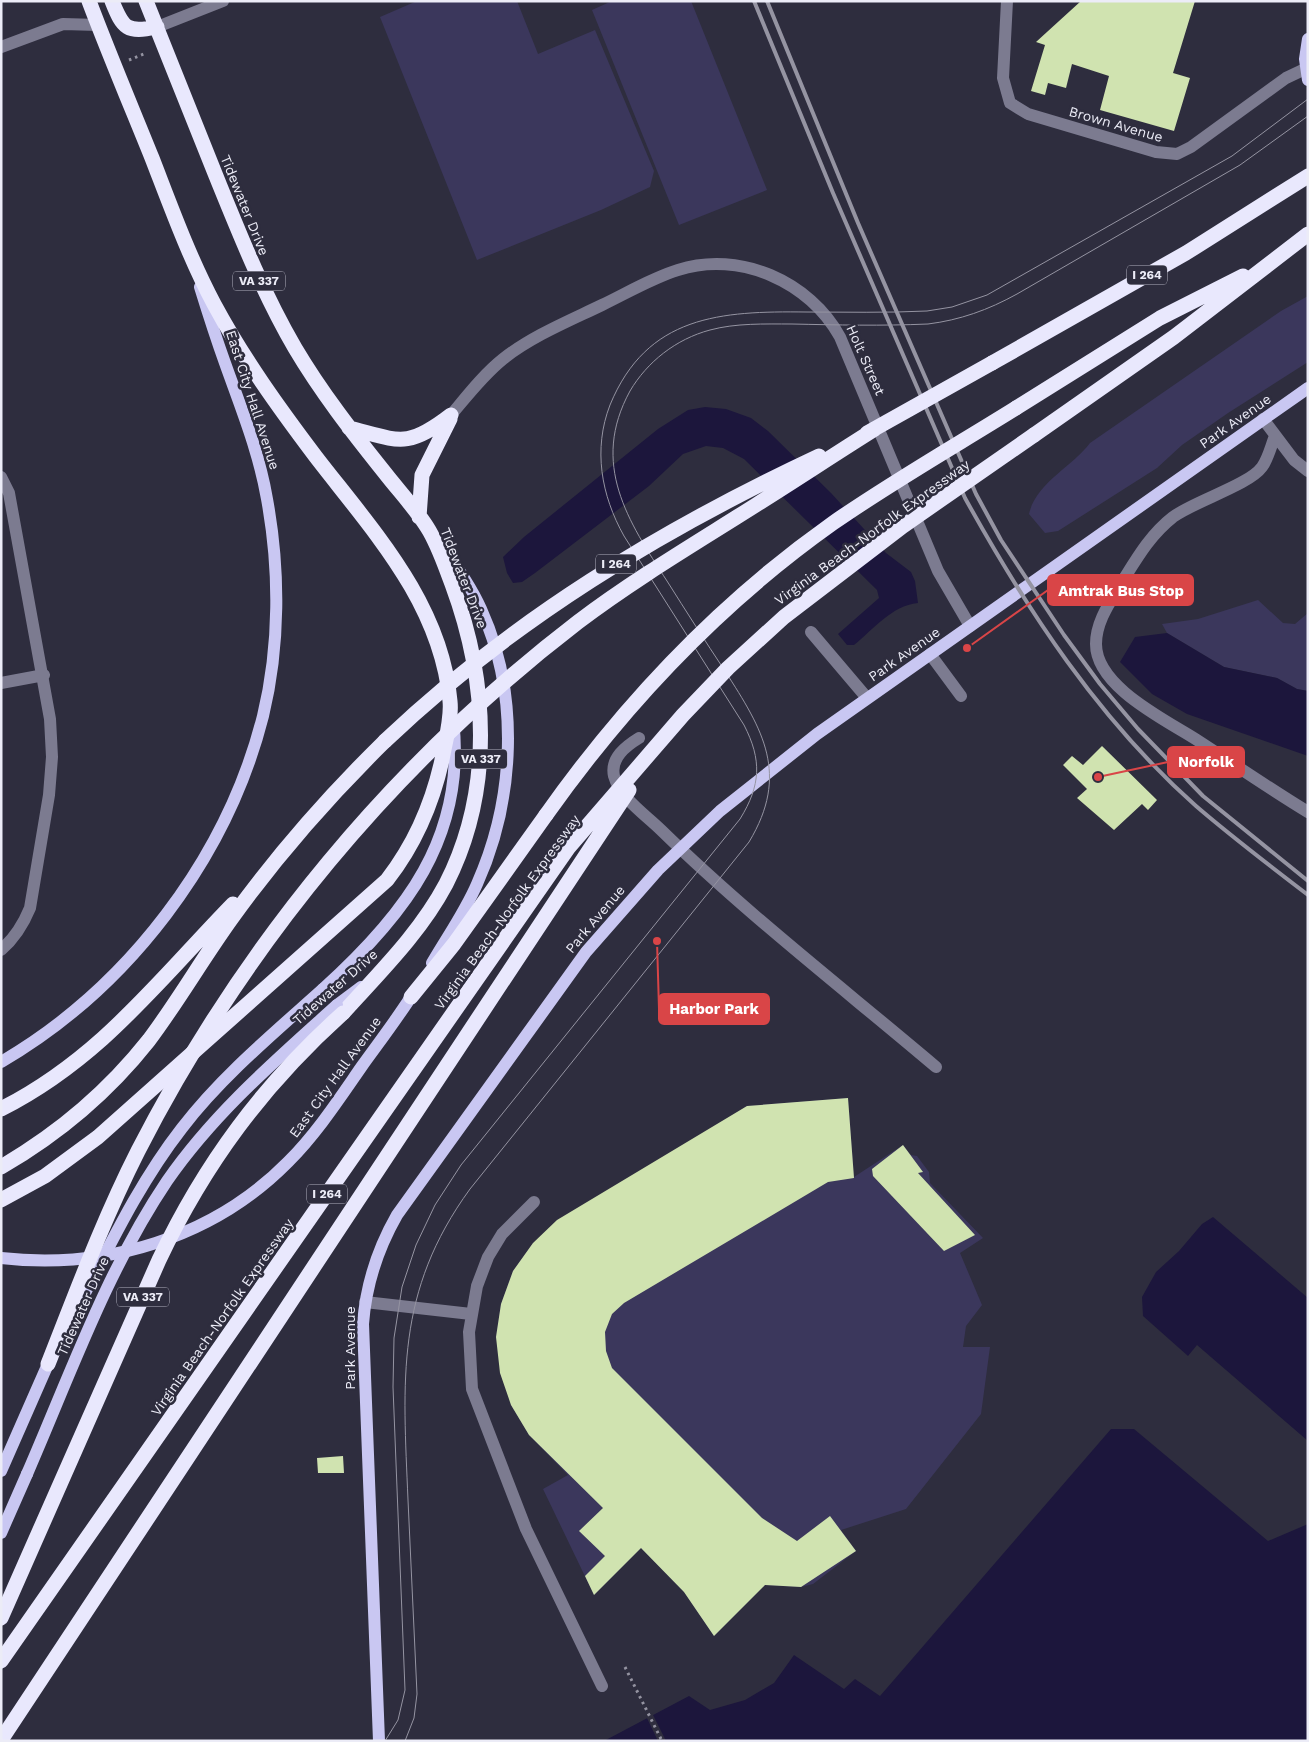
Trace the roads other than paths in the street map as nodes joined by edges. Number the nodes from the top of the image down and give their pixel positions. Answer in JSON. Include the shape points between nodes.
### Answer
{"nodes":[{"id":1,"x":89,"y":1,"type":"edge"},
{"id":2,"x":112,"y":1,"type":"edge"},
{"id":3,"x":146,"y":1,"type":"edge"},
{"id":4,"x":223,"y":1,"type":"edge"},
{"id":5,"x":1007,"y":1,"type":"edge"},
{"id":6,"x":98,"y":24,"type":"junction"},
{"id":7,"x":157,"y":27,"type":"junction"},
{"id":8,"x":1308,"y":39,"type":"edge"},
{"id":9,"x":1,"y":47,"type":"edge"},
{"id":10,"x":1307,"y":74,"type":"edge"},
{"id":11,"x":1304,"y":179,"type":"edge"},
{"id":12,"x":1308,"y":234,"type":"edge"},
{"id":13,"x":188,"y":252,"type":"junction"},
{"id":14,"x":1275,"y":259,"type":"junction"},
{"id":15,"x":1308,"y":388,"type":"edge"},
{"id":16,"x":451,"y":415,"type":"junction"},
{"id":17,"x":1263,"y":419,"type":"junction"},
{"id":18,"x":349,"y":428,"type":"junction"},
{"id":19,"x":875,"y":429,"type":"junction"},
{"id":20,"x":1275,"y":436,"type":"junction"},
{"id":21,"x":1308,"y":471,"type":"edge"},
{"id":22,"x":1,"y":477,"type":"edge"},
{"id":23,"x":419,"y":517,"type":"junction"},
{"id":24,"x":429,"y":529,"type":"junction"},
{"id":25,"x":970,"y":626,"type":"junction"},
{"id":26,"x":811,"y":632,"type":"dead end"},
{"id":27,"x":930,"y":654,"type":"junction"},
{"id":28,"x":44,"y":675,"type":"junction"},
{"id":29,"x":1,"y":683,"type":"edge"},
{"id":30,"x":961,"y":696,"type":"dead end"},
{"id":31,"x":867,"y":698,"type":"junction"},
{"id":32,"x":450,"y":703,"type":"junction"},
{"id":33,"x":664,"y":736,"type":"junction"},
{"id":34,"x":639,"y":738,"type":"dead end"},
{"id":35,"x":1308,"y":812,"type":"edge"},
{"id":36,"x":680,"y":848,"type":"junction"},
{"id":37,"x":276,"y":860,"type":"junction"},
{"id":38,"x":1,"y":950,"type":"edge"},
{"id":39,"x":411,"y":996,"type":"junction"},
{"id":40,"x":340,"y":1009,"type":"junction"},
{"id":41,"x":1,"y":1062,"type":"edge"},
{"id":42,"x":936,"y":1067,"type":"dead end"},
{"id":43,"x":1,"y":1109,"type":"edge"},
{"id":44,"x":1,"y":1167,"type":"edge"},
{"id":45,"x":1,"y":1200,"type":"edge"},
{"id":46,"x":534,"y":1202,"type":"dead end"},
{"id":47,"x":1,"y":1258,"type":"edge"},
{"id":48,"x":365,"y":1302,"type":"junction"},
{"id":49,"x":471,"y":1314,"type":"junction"},
{"id":50,"x":48,"y":1364,"type":"junction"},
{"id":51,"x":3,"y":1467,"type":"edge"},
{"id":52,"x":1,"y":1533,"type":"edge"},
{"id":53,"x":1,"y":1618,"type":"edge"},
{"id":54,"x":1,"y":1661,"type":"edge"},
{"id":55,"x":602,"y":1686,"type":"dead end"},
{"id":56,"x":1,"y":1740,"type":"edge"},
{"id":57,"x":378,"y":1741,"type":"edge"}],
"edges":[{"from":1,"to":6,"type":"highway","name":"Tidewater Drive","number":"VA 337"},
{"from":2,"to":7,"type":"highway","via":[[120,23],[130,29]]},
{"from":3,"to":7,"type":"highway","name":"Tidewater Drive","number":"VA 337"},
{"from":4,"to":7,"type":"street"},
{"from":5,"to":10,"type":"street","name":"Brown Avenue","via":[[1003,78],[1010,103],[1019,110],[1156,152],[1177,154],[1191,147],[1286,78]]},
{"from":6,"to":9,"type":"street","via":[[63,24]]},
{"from":6,"to":13,"type":"highway","name":"Tidewater Drive","number":"VA 337"},
{"from":7,"to":18,"type":"highway","name":"Tidewater Drive","number":"VA 337","via":[[266,296],[296,350]]},
{"from":8,"to":10,"type":"main road"},
{"from":11,"to":19,"type":"highway","number":"I 264","bridge":true,"via":[[1172,261]]},
{"from":12,"to":14,"type":"highway","name":"Virginia Beach-Norfolk Expressway","number":"I 264"},
{"from":13,"to":32,"type":"highway","name":"Tidewater Drive","number":"VA 337","via":[[260,382],[413,586],[434,630]]},
{"from":13,"to":41,"type":"main road","name":"East City Hall Avenue","via":[[253,441],[267,498],[275,560],[276,619],[263,714],[237,794],[203,858],[157,926],[91,996],[40,1037]]},
{"from":14,"to":33,"type":"highway","name":"Virginia Beach-Norfolk Expressway","number":"I 264","bridge":true,"via":[[1174,337],[904,526],[784,617],[728,668]]},
{"from":14,"to":39,"type":"highway","bridge":true,"via":[[1160,318],[861,504],[754,584],[657,676],[605,736],[454,944]]},
{"from":15,"to":17,"type":"main road","name":"Park Avenue"},
{"from":16,"to":18,"type":"highway","via":[[431,431],[413,439]]},
{"from":16,"to":23,"type":"highway","via":[[422,475]]},
{"from":16,"to":25,"type":"street","name":"Holt Street","via":[[477,383],[516,350],[665,274],[719,264],[752,269],[782,280],[818,305],[832,322],[938,572]]},
{"from":17,"to":20,"type":"street"},
{"from":17,"to":25,"type":"main road","name":"Park Avenue"},
{"from":18,"to":23,"type":"highway","name":"Tidewater Drive","number":"VA 337"},
{"from":19,"to":37,"type":"highway","number":"I 264","bridge":true,"via":[[744,491],[586,582],[481,657],[385,742],[338,789]]},
{"from":19,"to":50,"type":"highway","bridge":true,"via":[[664,562],[581,620],[460,722],[356,829],[272,934],[218,1011],[183,1070],[122,1185]]},
{"from":20,"to":21,"type":"street","via":[[1294,460]]},
{"from":20,"to":35,"type":"street","via":[[1265,463],[1252,477],[1186,509],[1157,531],[1142,549],[1106,609],[1096,644],[1106,672],[1143,707]]},
{"from":22,"to":28,"type":"street","via":[[9,493]]},
{"from":23,"to":24,"type":"highway","name":"Tidewater Drive","number":"VA 337"},
{"from":24,"to":39,"type":"main road","name":"East City Hall Avenue","via":[[473,593],[496,648],[504,688],[507,757],[500,813],[477,884],[459,920]]},
{"from":24,"to":40,"type":"highway","name":"Tidewater Drive","number":"VA 337","via":[[456,596],[472,648],[481,725],[479,778],[467,830],[447,882],[418,929],[382,971]]},
{"from":25,"to":27,"type":"main road","name":"Park Avenue"},
{"from":26,"to":31,"type":"street"},
{"from":27,"to":30,"type":"street"},
{"from":27,"to":31,"type":"main road","name":"Park Avenue"},
{"from":28,"to":29,"type":"street"},
{"from":28,"to":38,"type":"street","via":[[52,757],[49,795],[30,908],[23,925]]},
{"from":31,"to":36,"type":"main road","name":"Park Avenue","via":[[769,770]]},
{"from":32,"to":45,"type":"highway","number":"VA 337","via":[[433,797],[409,850],[387,880],[98,1137],[45,1176]]},
{"from":32,"to":50,"type":"main road","name":"Tidewater Drive","bridge":true,"via":[[455,735],[452,783],[445,819],[415,888],[369,946],[236,1068],[178,1134],[129,1207]]},
{"from":33,"to":54,"type":"highway","name":"Virginia Beach-Norfolk Expressway","number":"I 264","bridge":true,"via":[[569,847]]},
{"from":33,"to":56,"type":"highway","bridge":true},
{"from":34,"to":36,"type":"street","via":[[624,748],[614,765],[614,777],[624,794]]},
{"from":36,"to":42,"type":"street"},
{"from":36,"to":48,"type":"main road","name":"Park Avenue","via":[[586,952],[402,1209],[376,1258]]},
{"from":37,"to":43,"type":"highway","via":[[204,933],[145,1000],[101,1042],[56,1076]]},
{"from":37,"to":44,"type":"highway","number":"I 264","via":[[233,916],[150,1038],[118,1076],[74,1117],[29,1151]]},
{"from":39,"to":47,"type":"main road","name":"East City Hall Avenue","via":[[303,1146],[272,1178],[223,1214],[181,1234],[124,1253],[63,1261]]},
{"from":40,"to":52,"type":"main road","name":"Tidewater Drive","bridge":true,"via":[[244,1090],[168,1181],[110,1284]]},
{"from":40,"to":53,"type":"highway","number":"VA 337","bridge":true,"via":[[246,1115],[184,1210]]},
{"from":46,"to":49,"type":"street","via":[[502,1234],[488,1257]]},
{"from":48,"to":49,"type":"street"},
{"from":48,"to":57,"type":"main road","name":"Park Avenue","via":[[363,1357]]},
{"from":49,"to":55,"type":"street","via":[[472,1389],[526,1529]]},
{"from":50,"to":51,"type":"main road","name":"Tidewater Drive"}]}
